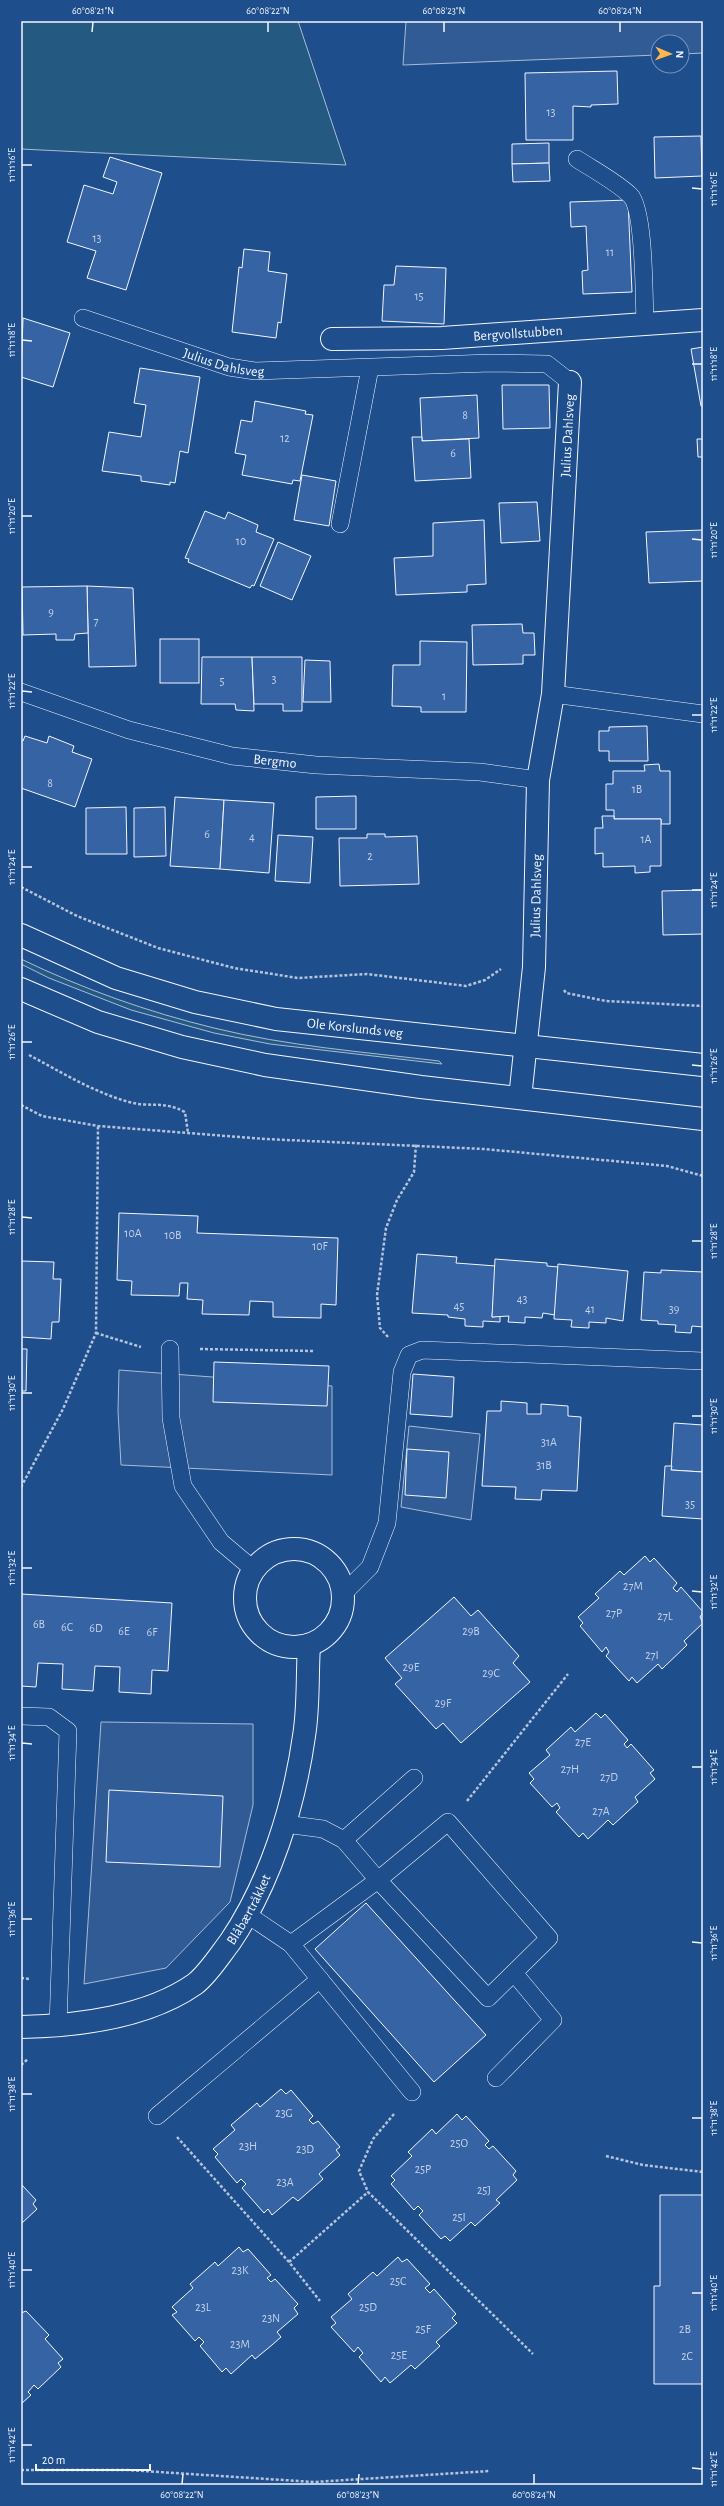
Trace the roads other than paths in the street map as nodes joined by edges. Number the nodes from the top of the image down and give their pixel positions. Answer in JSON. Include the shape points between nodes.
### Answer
{"nodes":[{"id":1,"x":577,"y":159,"type":"dead end"},
{"id":2,"x":83,"y":318,"type":"dead end"},
{"id":3,"x":703,"y":320,"type":"edge"},
{"id":4,"x":646,"y":324,"type":"junction"},
{"id":5,"x":332,"y":338,"type":"dead end"},
{"id":6,"x":370,"y":368,"type":"junction"},
{"id":7,"x":570,"y":382,"type":"joint"},
{"id":8,"x":340,"y":524,"type":"dead end"},
{"id":9,"x":21,"y":692,"type":"edge"},
{"id":10,"x":554,"y":694,"type":"junction"},
{"id":11,"x":703,"y":714,"type":"edge"},
{"id":12,"x":538,"y":780,"type":"junction"},
{"id":13,"x":21,"y":935,"type":"edge"},
{"id":14,"x":21,"y":989,"type":"edge"},
{"id":15,"x":526,"y":1046,"type":"junction"},
{"id":16,"x":703,"y":1065,"type":"edge"},
{"id":17,"x":520,"y":1098,"type":"junction"},
{"id":18,"x":703,"y":1119,"type":"edge"},
{"id":19,"x":170,"y":1349,"type":"road end"},
{"id":20,"x":703,"y":1361,"type":"edge"},
{"id":21,"x":253,"y":1569,"type":"junction"},
{"id":22,"x":344,"y":1593,"type":"junction"},
{"id":23,"x":309,"y":1645,"type":"junction"},
{"id":24,"x":21,"y":1716,"type":"edge"},
{"id":25,"x":414,"y":1778,"type":"dead end"},
{"id":26,"x":285,"y":1824,"type":"junction"},
{"id":27,"x":344,"y":1840,"type":"junction"},
{"id":28,"x":378,"y":1880,"type":"junction"},
{"id":29,"x":248,"y":1915,"type":"junction"},
{"id":30,"x":291,"y":1944,"type":"junction"},
{"id":31,"x":514,"y":1973,"type":"junction"},
{"id":32,"x":320,"y":1979,"type":"junction"},
{"id":33,"x":58,"y":2026,"type":"junction"},
{"id":34,"x":21,"y":2027,"type":"edge"},
{"id":35,"x":496,"y":2078,"type":"dead end"},
{"id":36,"x":412,"y":2092,"type":"road end"},
{"id":37,"x":157,"y":2116,"type":"road end"}],
"edges":[{"from":1,"to":4,"type":"lane","via":[[631,196],[637,206]]},
{"from":2,"to":6,"type":"lane","name":"Julius Dahlsveg","via":[[229,367],[255,371]]},
{"from":3,"to":4,"type":"street","name":"Bergvollstubben"},
{"from":4,"to":5,"type":"street","name":"Bergvollstubben","via":[[442,338]]},
{"from":6,"to":7,"type":"lane","name":"Julius Dahlsveg","via":[[491,363],[547,364]]},
{"from":6,"to":8,"type":"lane"},
{"from":7,"to":10,"type":"street","name":"Julius Dahlsveg"},
{"from":9,"to":12,"type":"lane","name":"Bergmo","via":[[129,730],[232,756],[316,765],[480,772]]},
{"from":10,"to":11,"type":"lane"},
{"from":10,"to":12,"type":"street","name":"Julius Dahlsveg"},
{"from":12,"to":15,"type":"street","name":"Julius Dahlsveg","via":[[534,967]]},
{"from":13,"to":15,"type":"street","name":"Ole Korslunds veg","via":[[116,978],[195,1002],[276,1019]]},
{"from":14,"to":17,"type":"street","via":[[98,1022],[182,1047],[265,1065]]},
{"from":15,"to":16,"type":"street","name":"Ole Korslunds veg"},
{"from":15,"to":17,"type":"street","name":"Julius Dahlsveg"},
{"from":17,"to":18,"type":"street"},
{"from":19,"to":21,"type":"lane","via":[[171,1418],[183,1486],[221,1542]]},
{"from":20,"to":22,"type":"lane","via":[[422,1350],[409,1355],[402,1372],[387,1523],[370,1567]]},
{"from":21,"to":22,"type":"street","via":[[271,1554],[294,1548],[318,1554],[336,1571]]},
{"from":21,"to":23,"type":"street","via":[[245,1588],[246,1609],[254,1628],[269,1641],[288,1647]]},
{"from":22,"to":23,"type":"street","via":[[340,1615],[328,1634]]},
{"from":23,"to":26,"type":"street","name":"Blåbærtråkket","via":[[304,1736]]},
{"from":24,"to":33,"type":"lane","via":[[49,1717],[68,1731]]},
{"from":25,"to":27,"type":"lane"},
{"from":26,"to":27,"type":"lane","via":[[323,1829]]},
{"from":26,"to":29,"type":"street","name":"Blåbærtråkket","via":[[269,1869]]},
{"from":27,"to":28,"type":"lane"},
{"from":28,"to":30,"type":"lane"},
{"from":28,"to":31,"type":"lane","via":[[488,1998]]},
{"from":28,"to":31,"type":"lane","via":[[448,1822],[549,1938]]},
{"from":29,"to":30,"type":"lane"},
{"from":29,"to":33,"type":"street","name":"Blåbærtråkket","via":[[196,1983],[133,2012]]},
{"from":30,"to":32,"type":"lane"},
{"from":31,"to":35,"type":"lane","via":[[553,2020]]},
{"from":32,"to":36,"type":"lane"},
{"from":32,"to":37,"type":"lane"},
{"from":33,"to":34,"type":"street","name":"Blåbærtråkket"}]}
